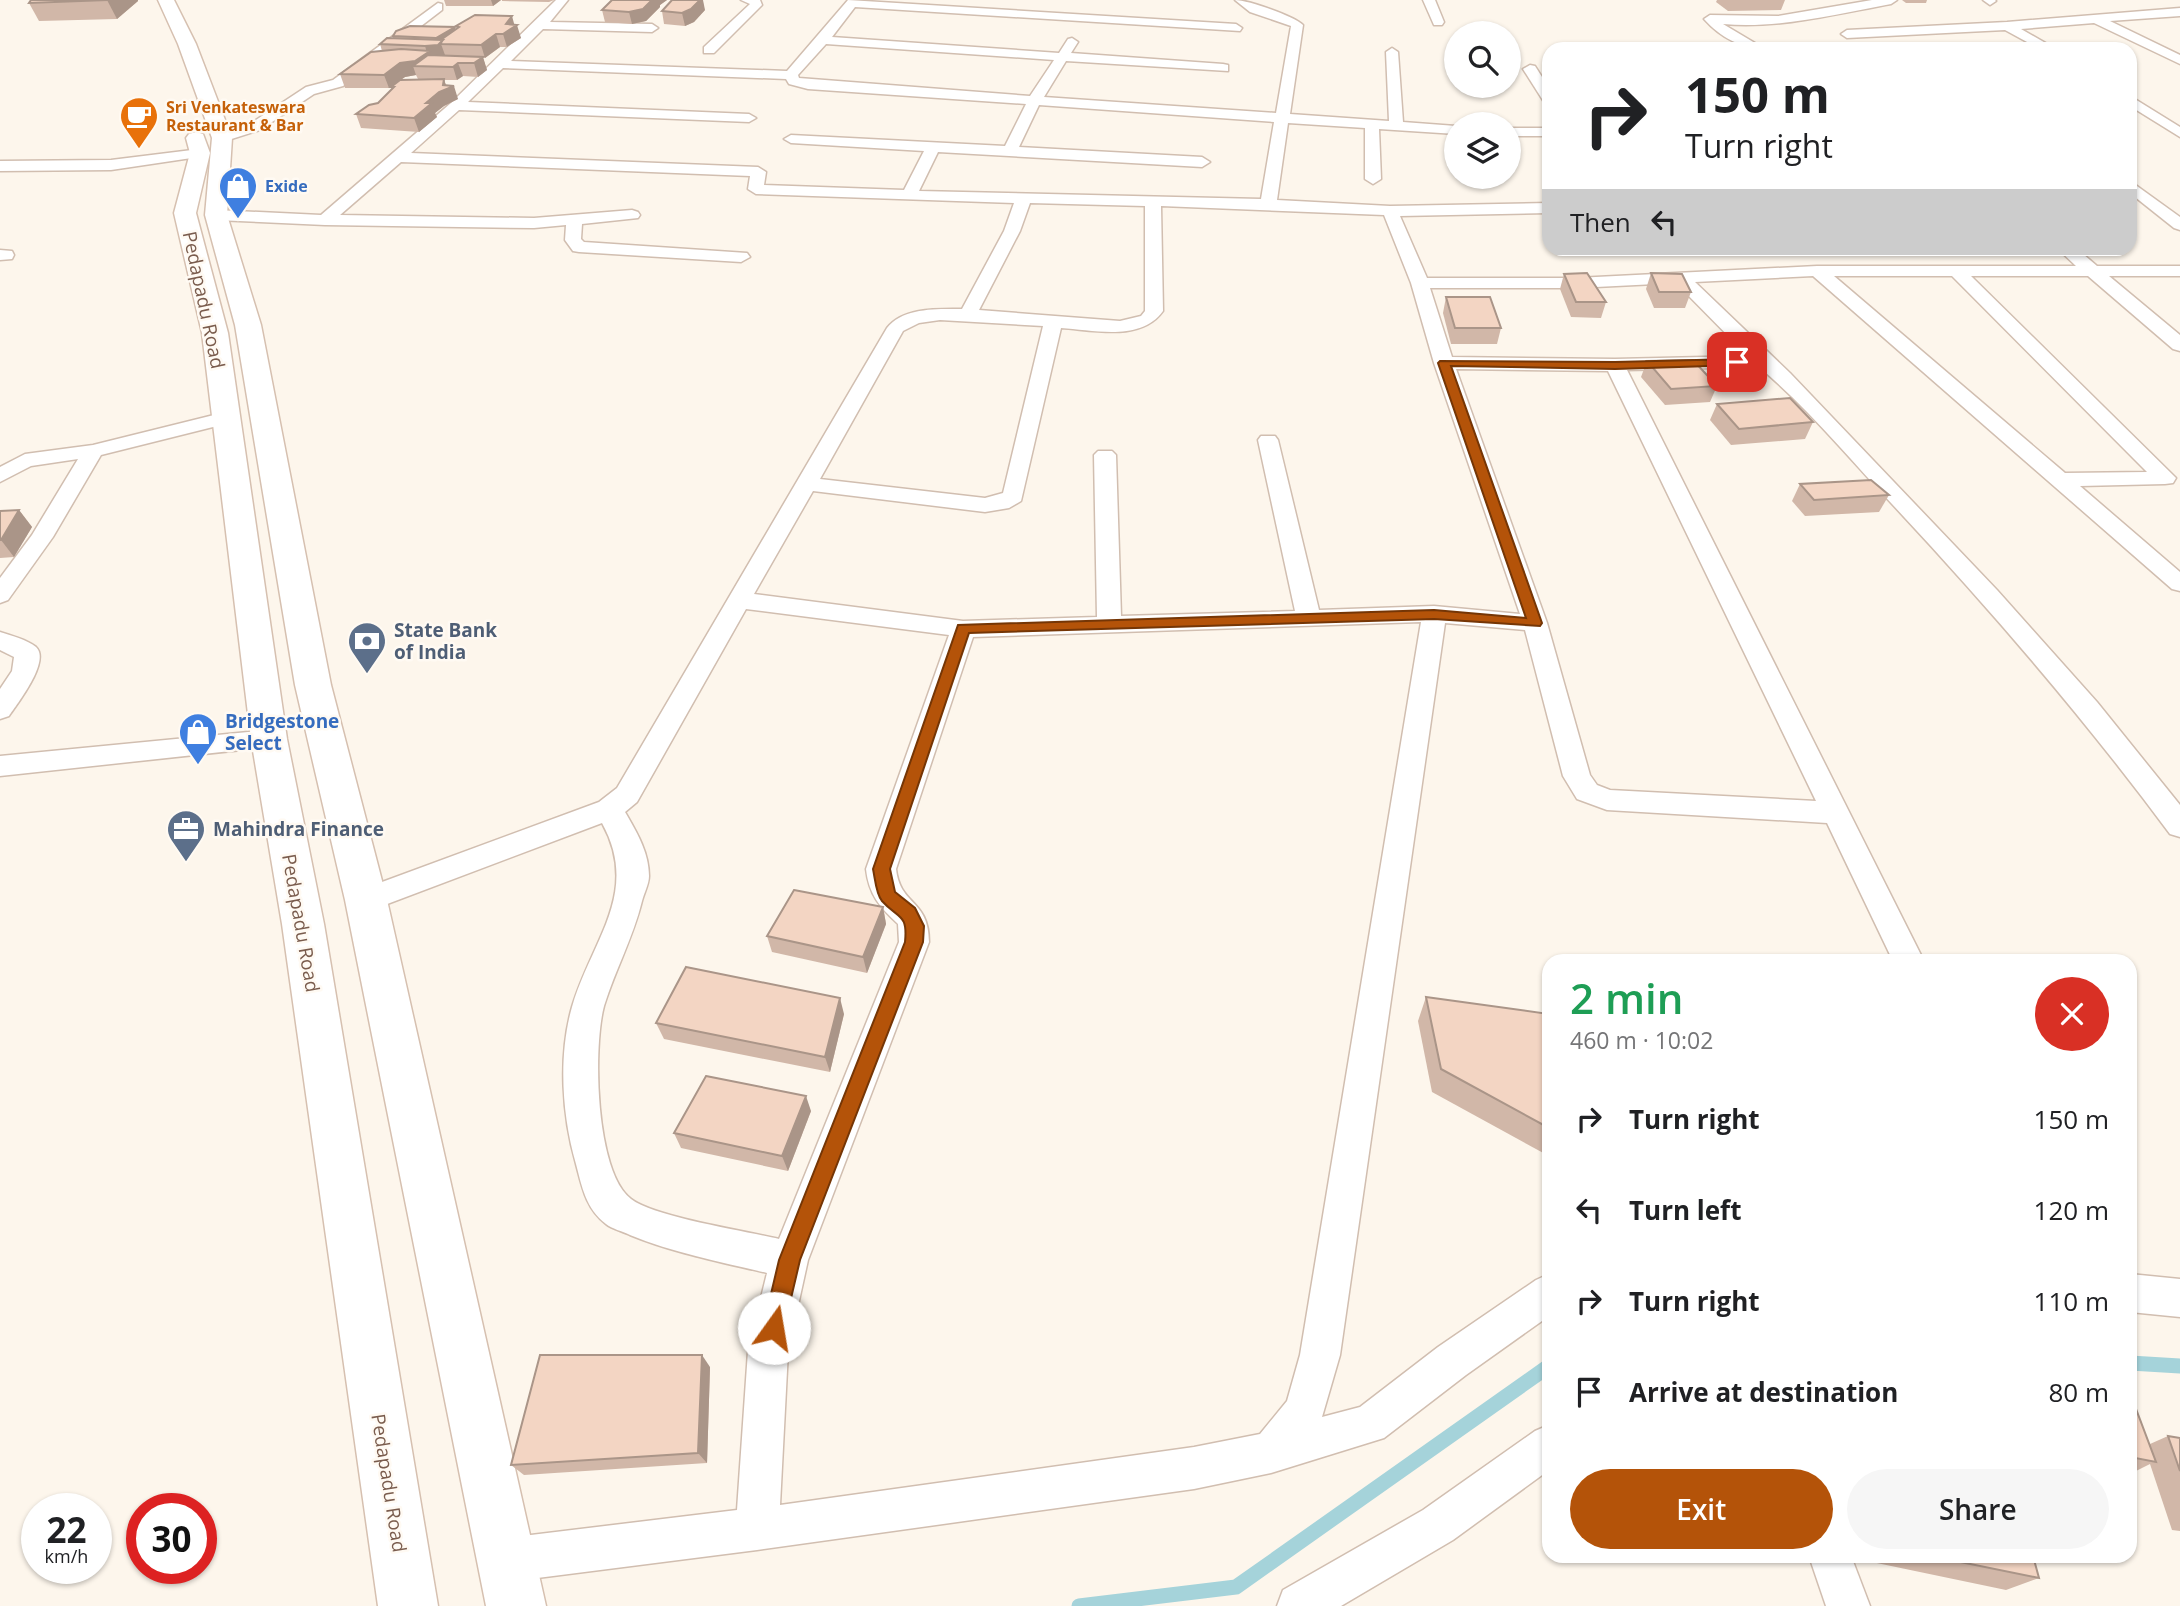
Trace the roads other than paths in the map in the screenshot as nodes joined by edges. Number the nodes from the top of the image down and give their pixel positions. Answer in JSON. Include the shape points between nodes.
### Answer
{"nodes":[{"id":1,"x":166,"y":0,"type":"edge"},
{"id":2,"x":562,"y":0,"type":"edge"},
{"id":3,"x":747,"y":0,"type":"edge"},
{"id":4,"x":1241,"y":0,"type":"edge"},
{"id":5,"x":1429,"y":0,"type":"edge"},
{"id":6,"x":1891,"y":0,"type":"edge"},
{"id":7,"x":853,"y":1,"type":"edge"},
{"id":8,"x":2113,"y":4,"type":"dead end"},
{"id":9,"x":438,"y":7,"type":"dead end"},
{"id":10,"x":2180,"y":12,"type":"edge"},
{"id":11,"x":2142,"y":16,"type":"junction"},
{"id":12,"x":1085,"y":19,"type":"junction"},
{"id":13,"x":2097,"y":19,"type":"junction"},
{"id":14,"x":1438,"y":22,"type":"dead end"},
{"id":15,"x":540,"y":26,"type":"junction"},
{"id":16,"x":2007,"y":26,"type":"junction"},
{"id":17,"x":652,"y":27,"type":"dead end"},
{"id":18,"x":1236,"y":28,"type":"dead end"},
{"id":19,"x":1847,"y":34,"type":"dead end"},
{"id":20,"x":823,"y":40,"type":"junction"},
{"id":21,"x":1745,"y":42,"type":"edge"},
{"id":22,"x":2037,"y":42,"type":"edge"},
{"id":23,"x":709,"y":50,"type":"dead end"},
{"id":24,"x":1392,"y":52,"type":"dead end"},
{"id":25,"x":1063,"y":56,"type":"junction"},
{"id":26,"x":2180,"y":60,"type":"edge"},
{"id":27,"x":497,"y":64,"type":"junction"},
{"id":28,"x":1223,"y":68,"type":"dead end"},
{"id":29,"x":1530,"y":69,"type":"dead end"},
{"id":30,"x":791,"y":75,"type":"junction"},
{"id":31,"x":1542,"y":88,"type":"edge"},
{"id":32,"x":1035,"y":100,"type":"junction"},
{"id":33,"x":2137,"y":105,"type":"edge"},
{"id":34,"x":456,"y":106,"type":"junction"},
{"id":35,"x":1283,"y":116,"type":"junction"},
{"id":36,"x":749,"y":118,"type":"dead end"},
{"id":37,"x":1372,"y":123,"type":"junction"},
{"id":38,"x":1396,"y":125,"type":"junction"},
{"id":39,"x":1444,"y":129,"type":"edge"},
{"id":40,"x":1521,"y":132,"type":"edge"},
{"id":41,"x":1542,"y":132,"type":"edge"},
{"id":42,"x":2180,"y":133,"type":"edge"},
{"id":43,"x":204,"y":137,"type":"junction"},
{"id":44,"x":791,"y":139,"type":"dead end"},
{"id":45,"x":933,"y":147,"type":"junction"},
{"id":46,"x":1010,"y":151,"type":"junction"},
{"id":47,"x":397,"y":157,"type":"junction"},
{"id":48,"x":1202,"y":162,"type":"dead end"},
{"id":49,"x":0,"y":166,"type":"edge"},
{"id":50,"x":1373,"y":179,"type":"dead end"},
{"id":51,"x":2137,"y":191,"type":"edge"},
{"id":52,"x":909,"y":195,"type":"junction"},
{"id":53,"x":1024,"y":198,"type":"junction"},
{"id":54,"x":1153,"y":201,"type":"junction"},
{"id":55,"x":1268,"y":204,"type":"junction"},
{"id":56,"x":1542,"y":208,"type":"edge"},
{"id":57,"x":1390,"y":211,"type":"junction"},
{"id":58,"x":216,"y":215,"type":"junction"},
{"id":59,"x":632,"y":215,"type":"dead end"},
{"id":60,"x":325,"y":220,"type":"junction"},
{"id":61,"x":574,"y":221,"type":"junction"},
{"id":62,"x":2180,"y":225,"type":"edge"},
{"id":63,"x":2074,"y":256,"type":"edge"},
{"id":64,"x":741,"y":257,"type":"dead end"},
{"id":65,"x":1817,"y":271,"type":"junction"},
{"id":66,"x":2092,"y":271,"type":"junction"},
{"id":67,"x":2180,"y":271,"type":"edge"},
{"id":68,"x":1958,"y":273,"type":"junction"},
{"id":69,"x":1683,"y":279,"type":"junction"},
{"id":70,"x":1420,"y":284,"type":"junction"},
{"id":71,"x":968,"y":315,"type":"junction"},
{"id":72,"x":1054,"y":322,"type":"junction"},
{"id":73,"x":2180,"y":345,"type":"edge"},
{"id":74,"x":1764,"y":361,"type":"junction"},
{"id":75,"x":1444,"y":363,"type":"junction"},
{"id":76,"x":1615,"y":365,"type":"junction"},
{"id":77,"x":226,"y":418,"type":"junction"},
{"id":78,"x":1268,"y":440,"type":"dead end"},
{"id":79,"x":93,"y":451,"type":"junction"},
{"id":80,"x":1105,"y":455,"type":"dead end"},
{"id":81,"x":0,"y":476,"type":"edge"},
{"id":82,"x":2173,"y":478,"type":"edge"},
{"id":83,"x":2060,"y":480,"type":"junction"},
{"id":84,"x":806,"y":484,"type":"junction"},
{"id":85,"x":2180,"y":584,"type":"edge"},
{"id":86,"x":0,"y":595,"type":"edge"},
{"id":87,"x":739,"y":600,"type":"junction"},
{"id":88,"x":1434,"y":614,"type":"junction"},
{"id":89,"x":1308,"y":616,"type":"junction"},
{"id":90,"x":1535,"y":623,"type":"junction"},
{"id":91,"x":1109,"y":626,"type":"junction"},
{"id":92,"x":963,"y":629,"type":"junction"},
{"id":93,"x":0,"y":640,"type":"edge"},
{"id":94,"x":0,"y":710,"type":"edge"},
{"id":95,"x":269,"y":740,"type":"junction"},
{"id":96,"x":0,"y":766,"type":"edge"},
{"id":97,"x":609,"y":809,"type":"junction"},
{"id":98,"x":1838,"y":813,"type":"junction"},
{"id":99,"x":2180,"y":826,"type":"edge"},
{"id":100,"x":366,"y":900,"type":"junction"},
{"id":101,"x":1906,"y":954,"type":"edge"},
{"id":102,"x":789,"y":1260,"type":"junction"},
{"id":103,"x":2137,"y":1294,"type":"edge"},
{"id":104,"x":1542,"y":1298,"type":"edge"},
{"id":105,"x":2180,"y":1298,"type":"edge"},
{"id":106,"x":1542,"y":1450,"type":"edge"},
{"id":107,"x":1271,"y":1452,"type":"junction"},
{"id":108,"x":757,"y":1529,"type":"junction"},
{"id":109,"x":1833,"y":1563,"type":"edge"},
{"id":110,"x":511,"y":1583,"type":"edge"},
{"id":111,"x":408,"y":1606,"type":"edge"},
{"id":112,"x":1299,"y":1606,"type":"edge"},
{"id":113,"x":1849,"y":1606,"type":"edge"}],
"edges":[{"from":1,"to":43,"type":"main road","name":"Pedapadu Road","via":[[187,44]]},
{"from":2,"to":15,"type":"street"},
{"from":3,"to":23,"type":"street","via":[[756,5]]},
{"from":4,"to":35,"type":"street","via":[[1253,10],[1297,25]]},
{"from":5,"to":14,"type":"street"},
{"from":6,"to":21,"type":"street","via":[[1740,21],[1710,19]]},
{"from":7,"to":12,"type":"street"},
{"from":7,"to":20,"type":"street"},
{"from":8,"to":11,"type":"street"},
{"from":9,"to":43,"type":"street","via":[[338,83],[311,90],[256,127]]},
{"from":10,"to":11,"type":"street"},
{"from":11,"to":13,"type":"street"},
{"from":12,"to":18,"type":"street"},
{"from":12,"to":25,"type":"street"},
{"from":13,"to":16,"type":"street"},
{"from":13,"to":26,"type":"street"},
{"from":15,"to":17,"type":"street","via":[[601,21]]},
{"from":15,"to":27,"type":"street"},
{"from":16,"to":19,"type":"street"},
{"from":16,"to":22,"type":"street"},
{"from":20,"to":25,"type":"street"},
{"from":20,"to":30,"type":"street"},
{"from":24,"to":38,"type":"street"},
{"from":25,"to":28,"type":"street"},
{"from":25,"to":32,"type":"street"},
{"from":27,"to":30,"type":"street"},
{"from":27,"to":34,"type":"street"},
{"from":29,"to":31,"type":"street"},
{"from":30,"to":32,"type":"street","via":[[794,81],[808,85]]},
{"from":32,"to":35,"type":"street"},
{"from":32,"to":46,"type":"street"},
{"from":33,"to":42,"type":"street"},
{"from":34,"to":36,"type":"street"},
{"from":34,"to":47,"type":"street"},
{"from":35,"to":37,"type":"street"},
{"from":35,"to":55,"type":"street"},
{"from":37,"to":38,"type":"street"},
{"from":37,"to":50,"type":"street"},
{"from":38,"to":39,"type":"street"},
{"from":40,"to":41,"type":"street"},
{"from":43,"to":49,"type":"street","via":[[111,165]]},
{"from":43,"to":58,"type":"main road","name":"Pedapadu Road"},
{"from":43,"to":77,"type":"main road","name":"Pedapadu Road","via":[[185,213],[215,333]]},
{"from":44,"to":45,"type":"street"},
{"from":45,"to":46,"type":"street"},
{"from":45,"to":52,"type":"street"},
{"from":46,"to":48,"type":"street"},
{"from":47,"to":52,"type":"street","via":[[758,172],[756,188]]},
{"from":47,"to":60,"type":"street"},
{"from":51,"to":62,"type":"street"},
{"from":52,"to":53,"type":"street"},
{"from":53,"to":54,"type":"street"},
{"from":53,"to":71,"type":"street","via":[[1013,231]]},
{"from":54,"to":55,"type":"street"},
{"from":54,"to":72,"type":"street","via":[[1154,311],[1147,320],[1120,327]]},
{"from":55,"to":57,"type":"street"},
{"from":56,"to":57,"type":"street"},
{"from":57,"to":70,"type":"street"},
{"from":58,"to":60,"type":"street"},
{"from":58,"to":100,"type":"main road","name":"Pedapadu Road","via":[[248,326],[313,685]]},
{"from":59,"to":61,"type":"street"},
{"from":60,"to":61,"type":"street"},
{"from":61,"to":64,"type":"street","via":[[573,240],[579,247]]},
{"from":63,"to":66,"type":"street"},
{"from":65,"to":68,"type":"street"},
{"from":65,"to":69,"type":"street"},
{"from":65,"to":83,"type":"street"},
{"from":66,"to":67,"type":"street"},
{"from":66,"to":68,"type":"street"},
{"from":66,"to":73,"type":"street"},
{"from":68,"to":82,"type":"street"},
{"from":69,"to":70,"type":"street"},
{"from":69,"to":74,"type":"street"},
{"from":70,"to":75,"type":"street"},
{"from":71,"to":72,"type":"street"},
{"from":71,"to":84,"type":"street","via":[[922,316],[896,328]]},
{"from":72,"to":84,"type":"street","via":[[1013,496],[985,505]]},
{"from":74,"to":76,"type":"street"},
{"from":74,"to":99,"type":"street","via":[[1950,551],[2097,719]]},
{"from":75,"to":76,"type":"street"},
{"from":75,"to":90,"type":"street"},
{"from":76,"to":98,"type":"street"},
{"from":77,"to":79,"type":"street"},
{"from":77,"to":95,"type":"main road","name":"Pedapadu Road"},
{"from":78,"to":89,"type":"street"},
{"from":79,"to":81,"type":"street","via":[[25,460]]},
{"from":79,"to":86,"type":"street","via":[[42,537]]},
{"from":80,"to":91,"type":"street"},
{"from":82,"to":83,"type":"street"},
{"from":83,"to":85,"type":"street"},
{"from":84,"to":87,"type":"street"},
{"from":87,"to":92,"type":"street"},
{"from":87,"to":97,"type":"street","via":[[640,775],[627,795]]},
{"from":88,"to":89,"type":"street"},
{"from":88,"to":90,"type":"street"},
{"from":88,"to":107,"type":"street","via":[[1320,1355],[1304,1412]]},
{"from":89,"to":91,"type":"street"},
{"from":90,"to":98,"type":"street","via":[[1577,776],[1587,792],[1607,800]]},
{"from":91,"to":92,"type":"street"},
{"from":92,"to":102,"type":"street","via":[[881,869],[887,896],[909,913],[915,926],[914,942]]},
{"from":93,"to":94,"type":"street","via":[[27,653],[25,671]]},
{"from":95,"to":96,"type":"street"},
{"from":95,"to":111,"type":"main road","name":"Pedapadu Road","via":[[303,924]]},
{"from":97,"to":100,"type":"street"},
{"from":97,"to":102,"type":"street","via":[[628,841],[634,876],[620,928],[588,1007],[580,1062],[586,1139],[603,1197],[620,1213],[660,1229]]},
{"from":98,"to":101,"type":"street"},
{"from":100,"to":110,"type":"main road","name":"Pedapadu Road"},
{"from":102,"to":108,"type":"street","via":[[768,1351]]},
{"from":103,"to":105,"type":"street"},
{"from":104,"to":107,"type":"street","via":[[1370,1424]]},
{"from":106,"to":112,"type":"street","via":[[1438,1525]]},
{"from":107,"to":108,"type":"street","via":[[1194,1468]]},
{"from":108,"to":110,"type":"street"},
{"from":109,"to":113,"type":"street"}]}
